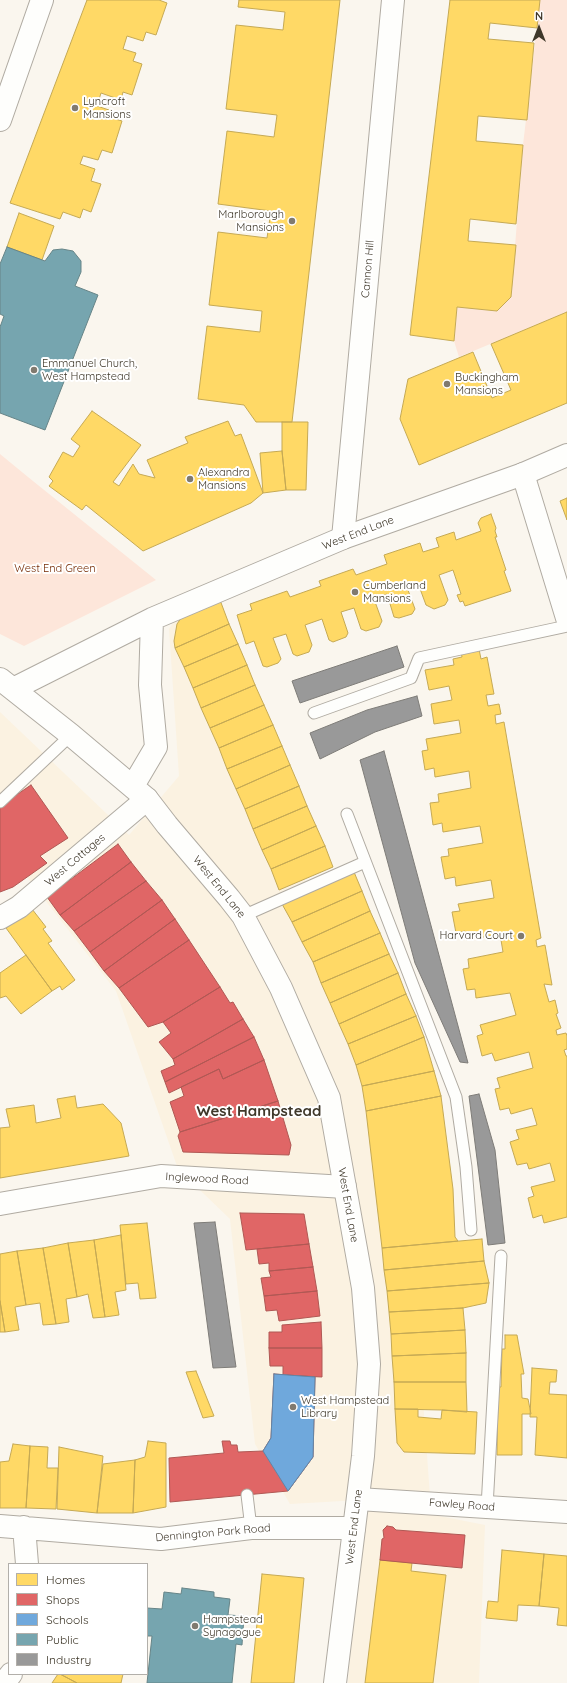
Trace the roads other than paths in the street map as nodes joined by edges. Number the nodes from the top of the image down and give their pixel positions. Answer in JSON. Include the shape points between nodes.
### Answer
{"nodes":[{"id":1,"x":42,"y":0,"type":"edge"},
{"id":2,"x":393,"y":0,"type":"edge"},
{"id":3,"x":0,"y":120,"type":"edge"},
{"id":4,"x":567,"y":455,"type":"edge"},
{"id":5,"x":523,"y":474,"type":"junction"},
{"id":6,"x":343,"y":538,"type":"junction"},
{"id":7,"x":567,"y":618,"type":"edge"},
{"id":8,"x":152,"y":619,"type":"junction"},
{"id":9,"x":567,"y":626,"type":"edge"},
{"id":10,"x":7,"y":684,"type":"edge"},
{"id":11,"x":314,"y":713,"type":"dead end"},
{"id":12,"x":70,"y":735,"type":"junction"},
{"id":13,"x":140,"y":792,"type":"junction"},
{"id":14,"x":0,"y":802,"type":"edge"},
{"id":15,"x":347,"y":814,"type":"dead end"},
{"id":16,"x":365,"y":862,"type":"junction"},
{"id":17,"x":243,"y":916,"type":"junction"},
{"id":18,"x":0,"y":918,"type":"edge"},
{"id":19,"x":345,"y":1187,"type":"junction"},
{"id":20,"x":0,"y":1204,"type":"edge"},
{"id":21,"x":471,"y":1230,"type":"dead end"},
{"id":22,"x":501,"y":1256,"type":"dead end"},
{"id":23,"x":248,"y":1495,"type":"dead end"},
{"id":24,"x":358,"y":1499,"type":"junction"},
{"id":25,"x":487,"y":1507,"type":"junction"},
{"id":26,"x":567,"y":1512,"type":"edge"},
{"id":27,"x":0,"y":1526,"type":"edge"},
{"id":28,"x":24,"y":1527,"type":"junction"},
{"id":29,"x":251,"y":1528,"type":"junction"},
{"id":30,"x":354,"y":1528,"type":"junction"},
{"id":31,"x":27,"y":1563,"type":"edge"},
{"id":32,"x":10,"y":1675,"type":"edge"},
{"id":33,"x":4,"y":1683,"type":"edge"},
{"id":34,"x":335,"y":1683,"type":"edge"}],
"edges":[{"from":1,"to":3,"type":"street"},
{"from":2,"to":6,"type":"street","name":"Cannon Hill"},
{"from":4,"to":5,"type":"street","name":"West End Lane"},
{"from":5,"to":6,"type":"street","name":"West End Lane"},
{"from":5,"to":7,"type":"street"},
{"from":6,"to":8,"type":"street","name":"West End Lane"},
{"from":8,"to":10,"type":"street","name":"West End Lane"},
{"from":8,"to":13,"type":"street","via":[[150,684],[156,747]]},
{"from":9,"to":11,"type":"lane","via":[[419,658],[411,678]]},
{"from":10,"to":12,"type":"street","name":"West End Lane"},
{"from":12,"to":13,"type":"street","name":"West End Lane"},
{"from":12,"to":14,"type":"lane"},
{"from":13,"to":17,"type":"street","name":"West End Lane"},
{"from":13,"to":18,"type":"street","name":"West Cottages","via":[[19,907]]},
{"from":15,"to":16,"type":"lane"},
{"from":16,"to":17,"type":"lane"},
{"from":16,"to":21,"type":"lane","via":[[456,1097],[466,1167]]},
{"from":17,"to":19,"type":"street","name":"West End Lane","via":[[281,988],[329,1098]]},
{"from":19,"to":20,"type":"street","name":"Inglewood Road","via":[[161,1176]]},
{"from":19,"to":24,"type":"street","name":"West End Lane","via":[[363,1288],[369,1364]]},
{"from":22,"to":25,"type":"lane"},
{"from":23,"to":29,"type":"lane"},
{"from":24,"to":25,"type":"street","name":"Fawley Road"},
{"from":24,"to":30,"type":"street","name":"West End Lane"},
{"from":25,"to":26,"type":"street","name":"Fawley Road"},
{"from":27,"to":28,"type":"street","name":"Dennington Park Road"},
{"from":28,"to":29,"type":"street","name":"Dennington Park Road","via":[[161,1539]]},
{"from":28,"to":31,"type":"street"},
{"from":29,"to":30,"type":"street","name":"Dennington Park Road"},
{"from":30,"to":34,"type":"street","name":"West End Lane"},
{"from":32,"to":33,"type":"street"}]}
